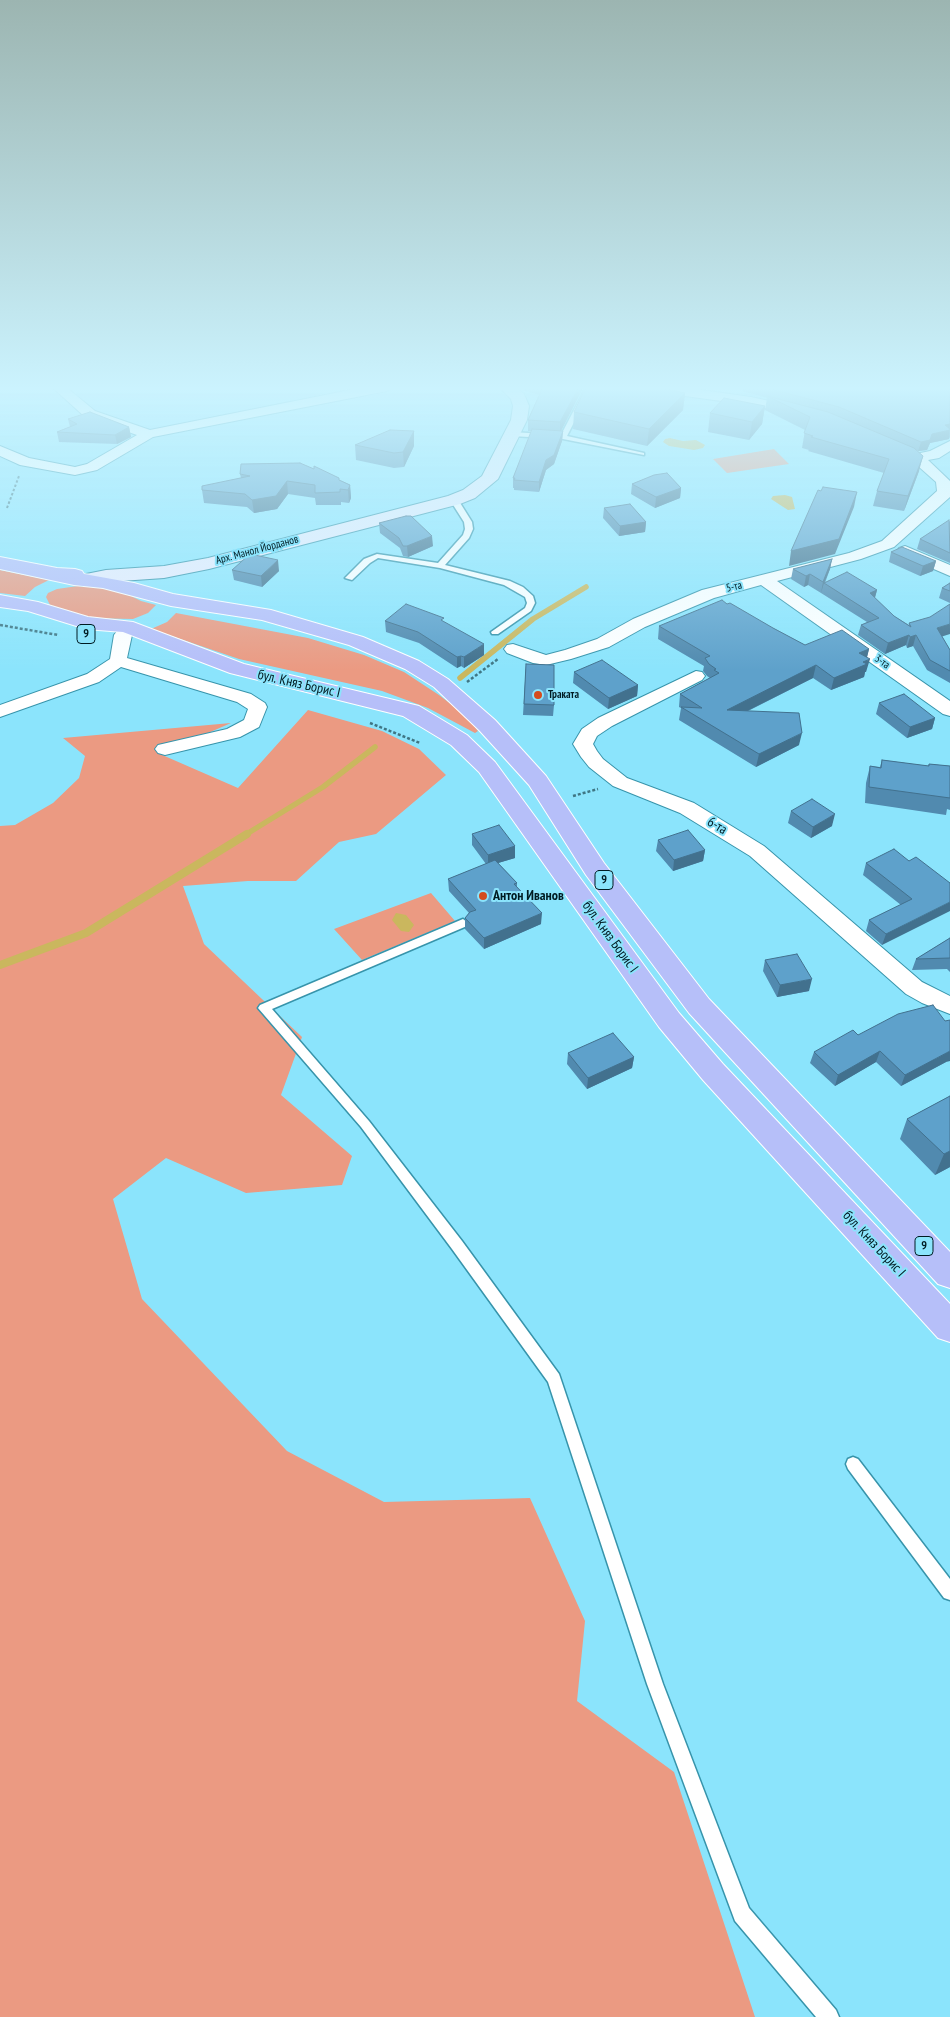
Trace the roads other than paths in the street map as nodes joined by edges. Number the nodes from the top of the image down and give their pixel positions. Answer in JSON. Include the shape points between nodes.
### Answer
{"nodes":[{"id":1,"x":486,"y":481,"type":"edge"},
{"id":2,"x":942,"y":481,"type":"edge"},
{"id":3,"x":454,"y":500,"type":"junction"},
{"id":4,"x":888,"y":544,"type":"junction"},
{"id":5,"x":0,"y":563,"type":"edge"},
{"id":6,"x":209,"y":563,"type":"junction"},
{"id":7,"x":440,"y":566,"type":"junction"},
{"id":8,"x":950,"y":571,"type":"edge"},
{"id":9,"x":106,"y":576,"type":"junction"},
{"id":10,"x":71,"y":578,"type":"junction"},
{"id":11,"x":349,"y":578,"type":"dead end"},
{"id":12,"x":764,"y":580,"type":"junction"},
{"id":13,"x":39,"y":595,"type":"junction"},
{"id":14,"x":0,"y":601,"type":"edge"},
{"id":15,"x":147,"y":621,"type":"junction"},
{"id":16,"x":495,"y":632,"type":"dead end"},
{"id":17,"x":513,"y":649,"type":"road end"},
{"id":18,"x":118,"y":661,"type":"junction"},
{"id":19,"x":696,"y":676,"type":"dead end"},
{"id":20,"x":950,"y":710,"type":"edge"},
{"id":21,"x":0,"y":711,"type":"edge"},
{"id":22,"x":165,"y":749,"type":"dead end"},
{"id":23,"x":463,"y":923,"type":"edge"},
{"id":24,"x":950,"y":1005,"type":"edge"},
{"id":25,"x":950,"y":1274,"type":"edge"},
{"id":26,"x":950,"y":1327,"type":"edge"},
{"id":27,"x":853,"y":1464,"type":"dead end"},
{"id":28,"x":950,"y":1592,"type":"edge"},
{"id":29,"x":829,"y":2017,"type":"edge"}],
"edges":[{"from":1,"to":3,"type":"street","name":"Арх. Манол Йорданов"},
{"from":2,"to":4,"type":"street","name":"5-та","via":[[945,491],[942,497]]},
{"from":3,"to":6,"type":"street","name":"Арх. Манол Йорданов"},
{"from":3,"to":7,"type":"lane","via":[[469,529]]},
{"from":4,"to":8,"type":"street"},
{"from":4,"to":12,"type":"street","name":"5-та"},
{"from":5,"to":10,"type":"highway","number":"9"},
{"from":6,"to":9,"type":"street","name":"Арх. Манол Йорданов","via":[[164,572]]},
{"from":6,"to":15,"type":"street","name":"Арх. Манол Йорданов","via":[[167,583]]},
{"from":7,"to":11,"type":"lane","via":[[377,556]]},
{"from":7,"to":16,"type":"lane","via":[[507,583],[529,596],[531,603],[528,609]]},
{"from":9,"to":10,"type":"highway","number":"9"},
{"from":9,"to":10,"type":"street","name":"Арх. Манол Йорданов"},
{"from":9,"to":15,"type":"highway","number":"9","via":[[142,583],[158,590]]},
{"from":10,"to":13,"type":"highway","number":"9","via":[[53,584]]},
{"from":10,"to":15,"type":"highway","number":"9","via":[[125,587]]},
{"from":12,"to":17,"type":"street","name":"5-та","via":[[708,594],[639,623],[603,643],[571,654],[546,660]]},
{"from":12,"to":20,"type":"street","name":"3-та"},
{"from":13,"to":14,"type":"highway","number":"9"},
{"from":13,"to":15,"type":"highway","number":"9","via":[[39,617],[66,630],[86,634]]},
{"from":15,"to":18,"type":"street"},
{"from":15,"to":25,"type":"highway","name":"бул. Княз Борис I","number":"9","via":[[264,614],[356,641],[412,665],[441,683],[463,701],[538,781],[595,869],[699,1006]]},
{"from":15,"to":26,"type":"highway","name":"бул. Княз Борис I","number":"9","via":[[237,669],[411,711],[474,752],[669,1020],[713,1072]]},
{"from":18,"to":21,"type":"street","via":[[93,678]]},
{"from":18,"to":22,"type":"street","via":[[244,698],[258,707],[252,723],[234,733]]},
{"from":19,"to":24,"type":"street","name":"6-та","via":[[605,722],[589,734],[583,744],[588,753],[620,782],[687,808],[757,851],[914,988]]},
{"from":23,"to":29,"type":"lane","via":[[264,1008],[365,1124],[554,1379],[654,1684],[742,1914]]},
{"from":27,"to":28,"type":"lane"}]}
